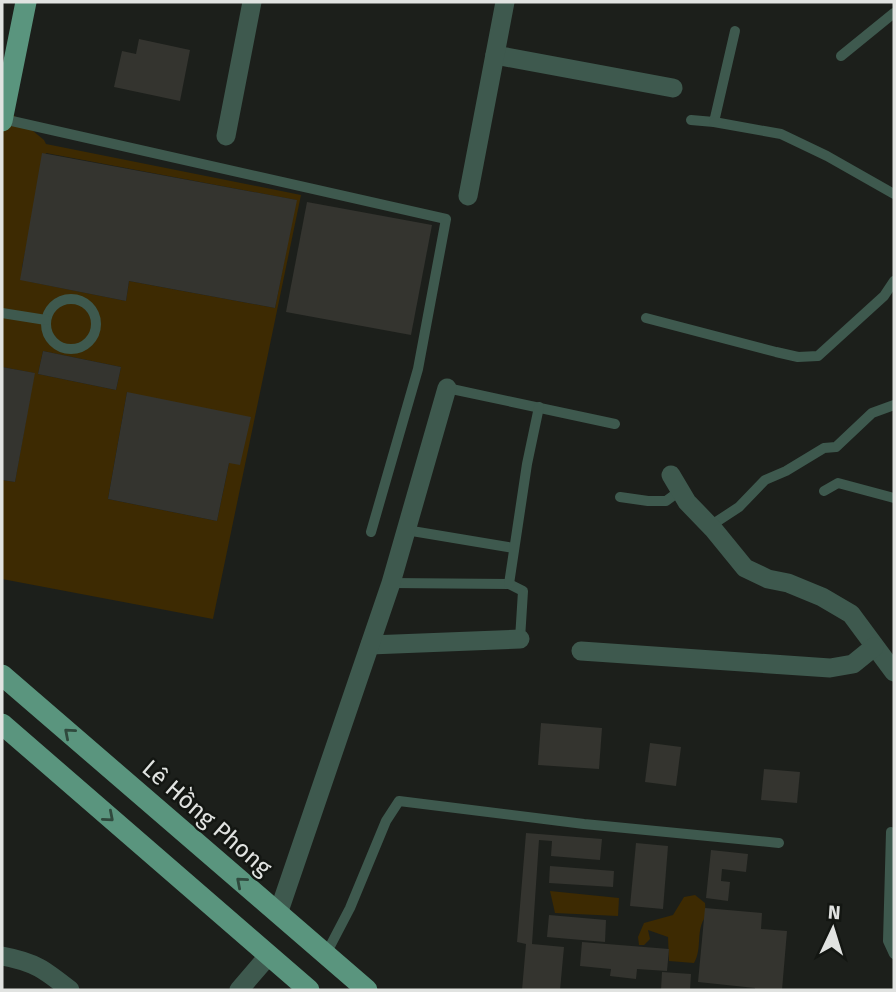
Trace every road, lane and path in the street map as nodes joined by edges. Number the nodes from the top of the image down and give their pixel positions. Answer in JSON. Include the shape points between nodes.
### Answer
{"nodes":[{"id":1,"x":26,"y":2,"type":"edge"},
{"id":2,"x":252,"y":2,"type":"edge"},
{"id":3,"x":505,"y":2,"type":"edge"},
{"id":4,"x":894,"y":13,"type":"edge"},
{"id":5,"x":736,"y":31,"type":"dead end"},
{"id":6,"x":495,"y":55,"type":"junction"},
{"id":7,"x":841,"y":56,"type":"dead end"},
{"id":8,"x":673,"y":88,"type":"dead end"},
{"id":9,"x":3,"y":109,"type":"edge"},
{"id":10,"x":691,"y":120,"type":"dead end"},
{"id":11,"x":714,"y":122,"type":"junction"},
{"id":12,"x":226,"y":136,"type":"dead end"},
{"id":13,"x":894,"y":194,"type":"edge"},
{"id":14,"x":468,"y":196,"type":"dead end"},
{"id":15,"x":894,"y":281,"type":"edge"},
{"id":16,"x":2,"y":313,"type":"edge"},
{"id":17,"x":646,"y":318,"type":"dead end"},
{"id":18,"x":46,"y":320,"type":"junction"},
{"id":19,"x":447,"y":388,"type":"joint"},
{"id":20,"x":894,"y":405,"type":"edge"},
{"id":21,"x":539,"y":407,"type":"junction"},
{"id":22,"x":615,"y":424,"type":"dead end"},
{"id":23,"x":676,"y":483,"type":"joint"},
{"id":24,"x":824,"y":491,"type":"dead end"},
{"id":25,"x":620,"y":497,"type":"dead end"},
{"id":26,"x":894,"y":498,"type":"edge"},
{"id":27,"x":710,"y":526,"type":"junction"},
{"id":28,"x":406,"y":530,"type":"junction"},
{"id":29,"x":371,"y":532,"type":"dead end"},
{"id":30,"x":514,"y":548,"type":"junction"},
{"id":31,"x":391,"y":583,"type":"junction"},
{"id":32,"x":509,"y":584,"type":"junction"},
{"id":33,"x":520,"y":639,"type":"joint"},
{"id":34,"x":370,"y":645,"type":"junction"},
{"id":35,"x":874,"y":647,"type":"junction"},
{"id":36,"x":581,"y":651,"type":"dead end"},
{"id":37,"x":894,"y":673,"type":"edge"},
{"id":38,"x":2,"y":675,"type":"edge"},
{"id":39,"x":2,"y":724,"type":"edge"},
{"id":40,"x":891,"y":832,"type":"dead end"},
{"id":41,"x":779,"y":843,"type":"dead end"},
{"id":42,"x":285,"y":920,"type":"junction"},
{"id":43,"x":325,"y":954,"type":"junction"},
{"id":44,"x":894,"y":954,"type":"edge"},
{"id":45,"x":269,"y":955,"type":"junction"},
{"id":46,"x":2,"y":956,"type":"edge"},
{"id":47,"x":70,"y":990,"type":"edge"},
{"id":48,"x":239,"y":990,"type":"edge"},
{"id":49,"x":309,"y":990,"type":"edge"},
{"id":50,"x":367,"y":990,"type":"edge"}],
"edges":[{"from":1,"to":9,"type":"main road"},
{"from":2,"to":12,"type":"street"},
{"from":3,"to":6,"type":"street"},
{"from":4,"to":7,"type":"lane"},
{"from":5,"to":11,"type":"lane"},
{"from":6,"to":8,"type":"street"},
{"from":6,"to":14,"type":"street"},
{"from":9,"to":29,"type":"lane","via":[[446,219],[418,369]]},
{"from":10,"to":11,"type":"lane"},
{"from":11,"to":13,"type":"lane","via":[[781,134]]},
{"from":15,"to":17,"type":"lane","via":[[884,296],[818,356],[798,357]]},
{"from":16,"to":18,"type":"lane"},
{"from":18,"to":18,"type":"lane","via":[[48,335],[68,349],[90,340],[96,324],[90,308],[76,299],[60,301]]},
{"from":19,"to":21,"type":"lane"},
{"from":19,"to":28,"type":"street"},
{"from":20,"to":27,"type":"lane","via":[[873,413],[836,447],[824,448],[765,480],[739,507]]},
{"from":21,"to":22,"type":"lane"},
{"from":21,"to":30,"type":"lane"},
{"from":23,"to":25,"type":"lane","via":[[666,501]]},
{"from":23,"to":27,"type":"street"},
{"from":24,"to":26,"type":"lane","via":[[838,483]]},
{"from":27,"to":35,"type":"street","via":[[745,568],[822,597],[851,614]]},
{"from":28,"to":30,"type":"lane"},
{"from":28,"to":31,"type":"street"},
{"from":30,"to":32,"type":"lane"},
{"from":31,"to":32,"type":"lane"},
{"from":31,"to":34,"type":"street"},
{"from":32,"to":33,"type":"lane","via":[[523,591]]},
{"from":33,"to":34,"type":"street"},
{"from":34,"to":42,"type":"street"},
{"from":35,"to":36,"type":"street","via":[[853,664],[830,668]]},
{"from":35,"to":37,"type":"street"},
{"from":42,"to":38,"type":"main road","one_way":true},
{"from":39,"to":45,"type":"main road","one_way":true},
{"from":40,"to":44,"type":"lane","via":[[888,941]]},
{"from":41,"to":43,"type":"lane","via":[[398,801]]},
{"from":42,"to":43,"type":"main road"},
{"from":42,"to":45,"type":"main road"},
{"from":43,"to":50,"type":"main road"},
{"from":45,"to":48,"type":"street"},
{"from":45,"to":49,"type":"main road"},
{"from":46,"to":47,"type":"street","via":[[26,960]]}]}
